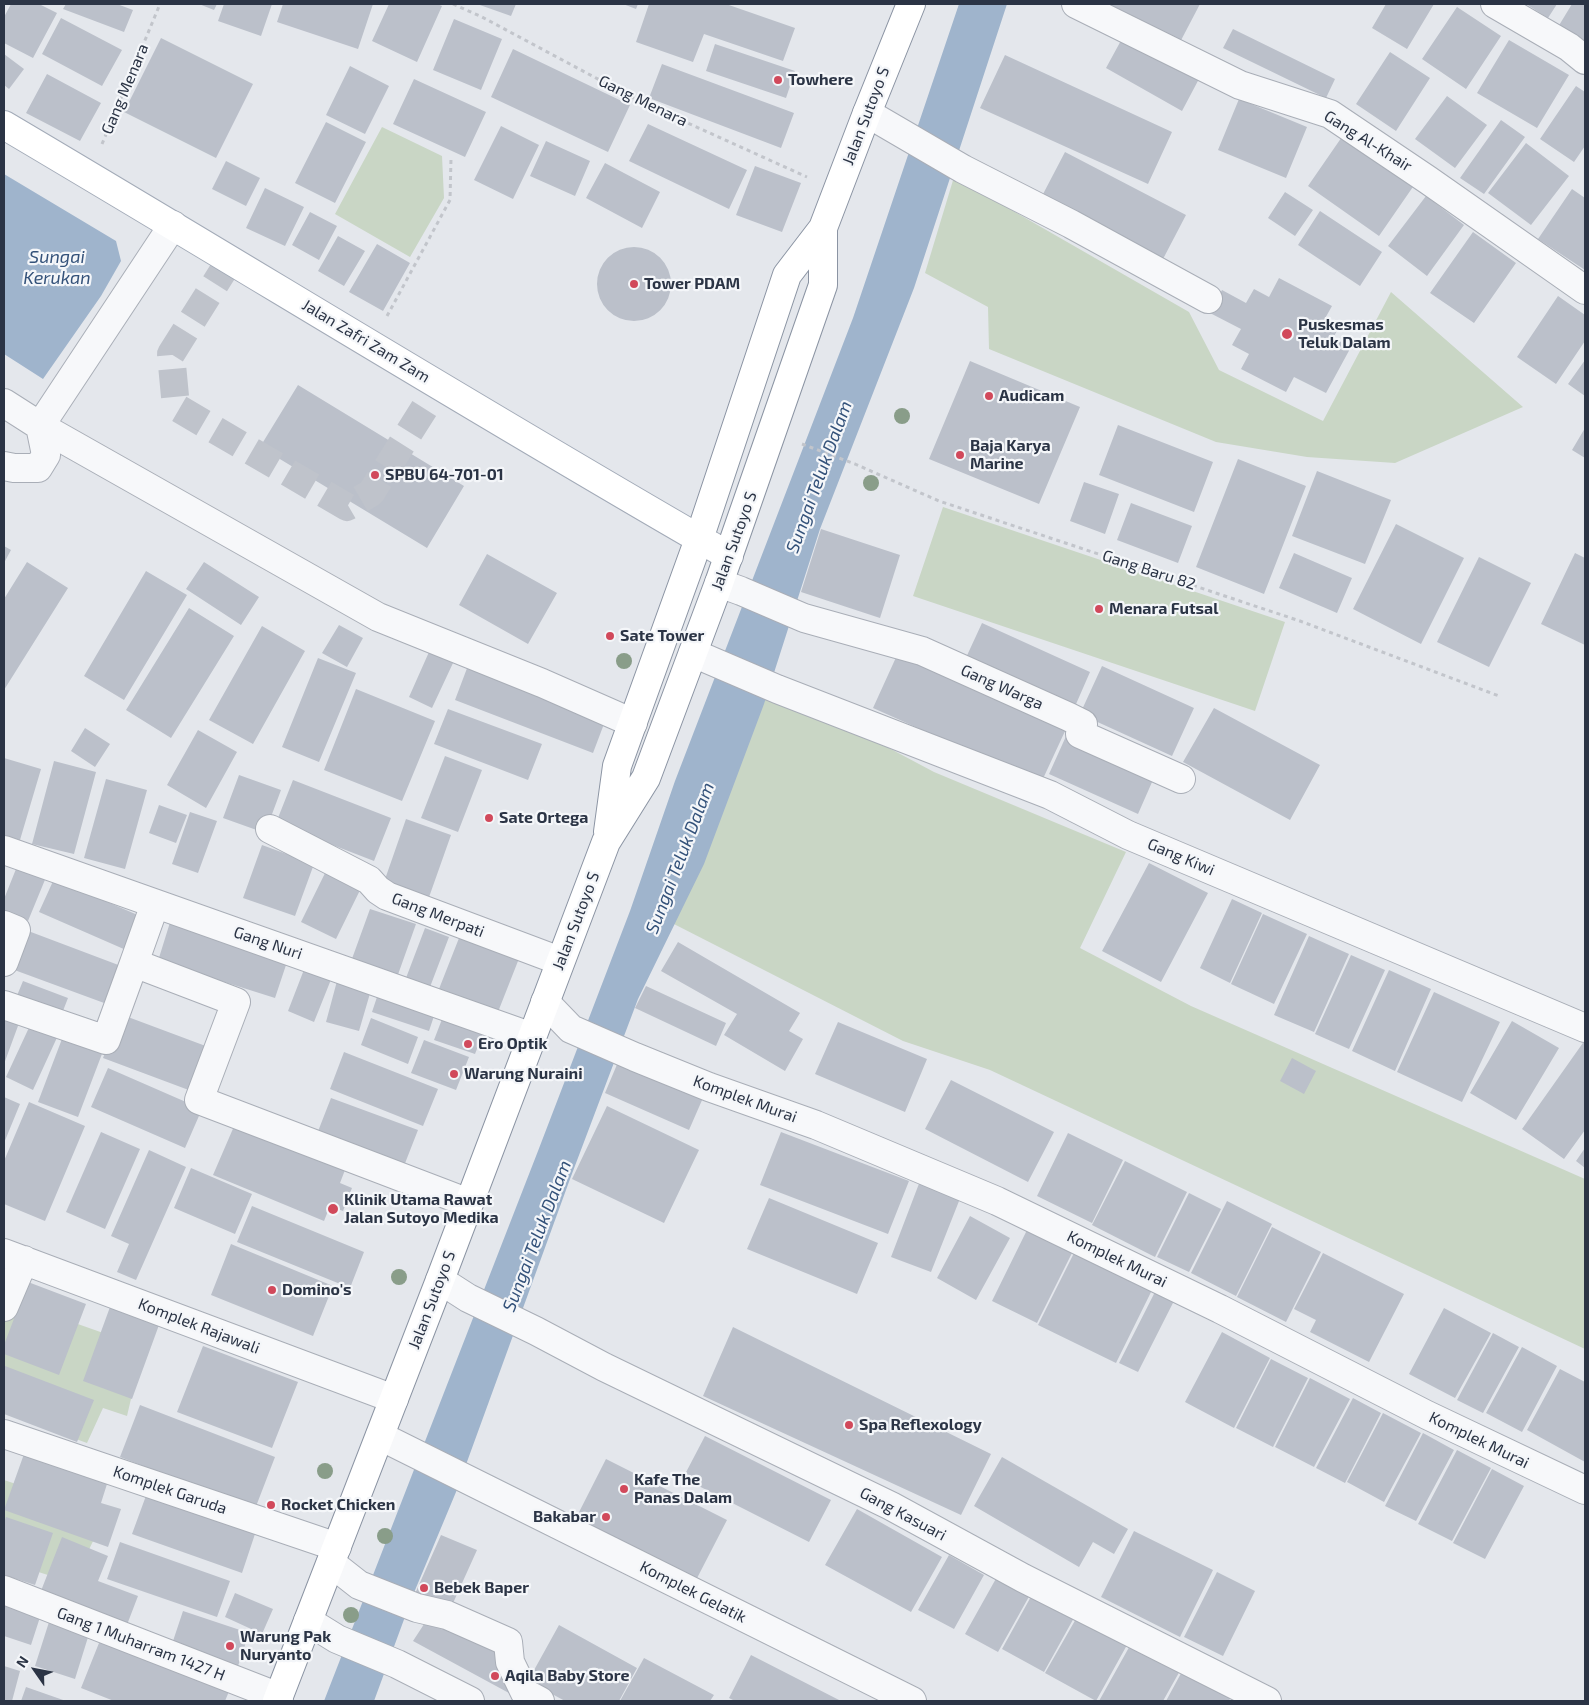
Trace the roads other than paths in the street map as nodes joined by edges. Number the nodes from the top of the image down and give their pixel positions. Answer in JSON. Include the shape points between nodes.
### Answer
{"nodes":[{"id":1,"x":911,"y":4,"type":"edge"},
{"id":2,"x":1076,"y":4,"type":"edge"},
{"id":3,"x":1495,"y":4,"type":"edge"},
{"id":4,"x":1585,"y":60,"type":"edge"},
{"id":5,"x":866,"y":113,"type":"junction"},
{"id":6,"x":4,"y":125,"type":"edge"},
{"id":7,"x":173,"y":225,"type":"junction"},
{"id":8,"x":823,"y":228,"type":"junction"},
{"id":9,"x":1585,"y":290,"type":"edge"},
{"id":10,"x":1208,"y":299,"type":"dead end"},
{"id":11,"x":4,"y":403,"type":"edge"},
{"id":12,"x":40,"y":426,"type":"junction"},
{"id":13,"x":4,"y":466,"type":"edge"},
{"id":14,"x":699,"y":539,"type":"junction"},
{"id":15,"x":729,"y":556,"type":"junction"},
{"id":16,"x":730,"y":587,"type":"junction"},
{"id":17,"x":704,"y":658,"type":"junction"},
{"id":18,"x":633,"y":722,"type":"junction"},
{"id":19,"x":1181,"y":779,"type":"dead end"},
{"id":20,"x":270,"y":829,"type":"dead end"},
{"id":21,"x":606,"y":842,"type":"junction"},
{"id":22,"x":5,"y":854,"type":"edge"},
{"id":23,"x":155,"y":904,"type":"junction"},
{"id":24,"x":4,"y":925,"type":"edge"},
{"id":25,"x":560,"y":961,"type":"junction"},
{"id":26,"x":4,"y":962,"type":"edge"},
{"id":27,"x":134,"y":963,"type":"junction"},
{"id":28,"x":545,"y":1002,"type":"junction"},
{"id":29,"x":4,"y":1005,"type":"edge"},
{"id":30,"x":1585,"y":1028,"type":"edge"},
{"id":31,"x":532,"y":1037,"type":"junction"},
{"id":32,"x":469,"y":1203,"type":"junction"},
{"id":33,"x":14,"y":1256,"type":"edge"},
{"id":34,"x":440,"y":1280,"type":"junction"},
{"id":35,"x":4,"y":1307,"type":"edge"},
{"id":36,"x":394,"y":1399,"type":"junction"},
{"id":37,"x":4,"y":1434,"type":"edge"},
{"id":38,"x":380,"y":1436,"type":"junction"},
{"id":39,"x":1585,"y":1490,"type":"edge"},
{"id":40,"x":334,"y":1555,"type":"junction"},
{"id":41,"x":4,"y":1590,"type":"edge"},
{"id":42,"x":308,"y":1621,"type":"junction"},
{"id":43,"x":278,"y":1699,"type":"edge"},
{"id":44,"x":470,"y":1701,"type":"edge"},
{"id":45,"x":540,"y":1701,"type":"edge"},
{"id":46,"x":912,"y":1701,"type":"edge"},
{"id":47,"x":1267,"y":1701,"type":"edge"}],
"edges":[{"from":1,"to":5,"type":"main road","name":"Jalan Sutoyo S"},
{"from":2,"to":9,"type":"street","name":"Gang Al-Khair","via":[[1240,85],[1330,114]]},
{"from":3,"to":4,"type":"street","via":[[1569,47]]},
{"from":5,"to":8,"type":"main road","name":"Jalan Sutoyo S"},
{"from":5,"to":10,"type":"street","via":[[963,169]]},
{"from":6,"to":7,"type":"main road","name":"Jalan Zafri Zam Zam"},
{"from":7,"to":12,"type":"street"},
{"from":7,"to":14,"type":"main road","name":"Jalan Zafri Zam Zam"},
{"from":8,"to":14,"type":"main road","name":"Jalan Sutoyo S","via":[[787,275]]},
{"from":8,"to":15,"type":"main road","name":"Jalan Sutoyo S","via":[[823,285]]},
{"from":11,"to":12,"type":"street"},
{"from":12,"to":13,"type":"street","via":[[46,455],[38,468]]},
{"from":12,"to":18,"type":"street","via":[[378,617]]},
{"from":14,"to":15,"type":"main road","name":"Jalan Zafri Zam Zam"},
{"from":14,"to":18,"type":"main road","name":"Jalan Sutoyo S"},
{"from":15,"to":16,"type":"main road","name":"Jalan Sutoyo S"},
{"from":16,"to":17,"type":"main road","name":"Jalan Sutoyo S"},
{"from":16,"to":19,"type":"street","name":"Gang Warga","via":[[804,618],[922,651],[1069,717],[1083,724],[1080,734]]},
{"from":17,"to":21,"type":"main road","name":"Jalan Sutoyo S","via":[[646,778]]},
{"from":17,"to":30,"type":"street","name":"Gang Kiwi","via":[[1050,795],[1128,834]]},
{"from":18,"to":21,"type":"main road","name":"Jalan Sutoyo S","via":[[617,766]]},
{"from":20,"to":25,"type":"street","name":"Gang Merpati","via":[[369,880],[387,896]]},
{"from":21,"to":25,"type":"main road","name":"Jalan Sutoyo S"},
{"from":22,"to":23,"type":"street","name":"Gang Nuri"},
{"from":23,"to":27,"type":"street"},
{"from":23,"to":31,"type":"street","name":"Gang Nuri"},
{"from":24,"to":26,"type":"street","via":[[16,930]]},
{"from":25,"to":28,"type":"main road","name":"Jalan Sutoyo S"},
{"from":27,"to":29,"type":"street","via":[[106,1040]]},
{"from":27,"to":32,"type":"street","via":[[236,1002],[199,1100]]},
{"from":28,"to":31,"type":"main road","name":"Jalan Sutoyo S"},
{"from":28,"to":39,"type":"street","name":"Komplek Murai","via":[[571,1029],[709,1087],[816,1125],[997,1201]]},
{"from":31,"to":32,"type":"main road","name":"Jalan Sutoyo S"},
{"from":32,"to":34,"type":"main road","name":"Jalan Sutoyo S"},
{"from":33,"to":35,"type":"street"},
{"from":33,"to":36,"type":"street","name":"Komplek Rajawali"},
{"from":34,"to":36,"type":"main road","name":"Jalan Sutoyo S"},
{"from":34,"to":47,"type":"street","name":"Gang Kasuari","via":[[468,1298],[891,1506],[1023,1578]]},
{"from":36,"to":38,"type":"main road","name":"Jalan Sutoyo S"},
{"from":37,"to":40,"type":"street","name":"Komplek Garuda"},
{"from":38,"to":40,"type":"main road","name":"Jalan Sutoyo S"},
{"from":38,"to":46,"type":"street","name":"Komplek Gelatik"},
{"from":40,"to":42,"type":"main road","name":"Jalan Sutoyo S"},
{"from":40,"to":45,"type":"street","name":"Komplek Garuda","via":[[359,1585],[416,1608],[447,1615],[508,1642],[510,1662],[525,1693]]},
{"from":41,"to":43,"type":"street","name":"Gang 1 Muharram 1427 H"},
{"from":42,"to":43,"type":"main road","name":"Jalan Sutoyo S"},
{"from":42,"to":44,"type":"street","via":[[337,1639],[397,1664]]}]}
